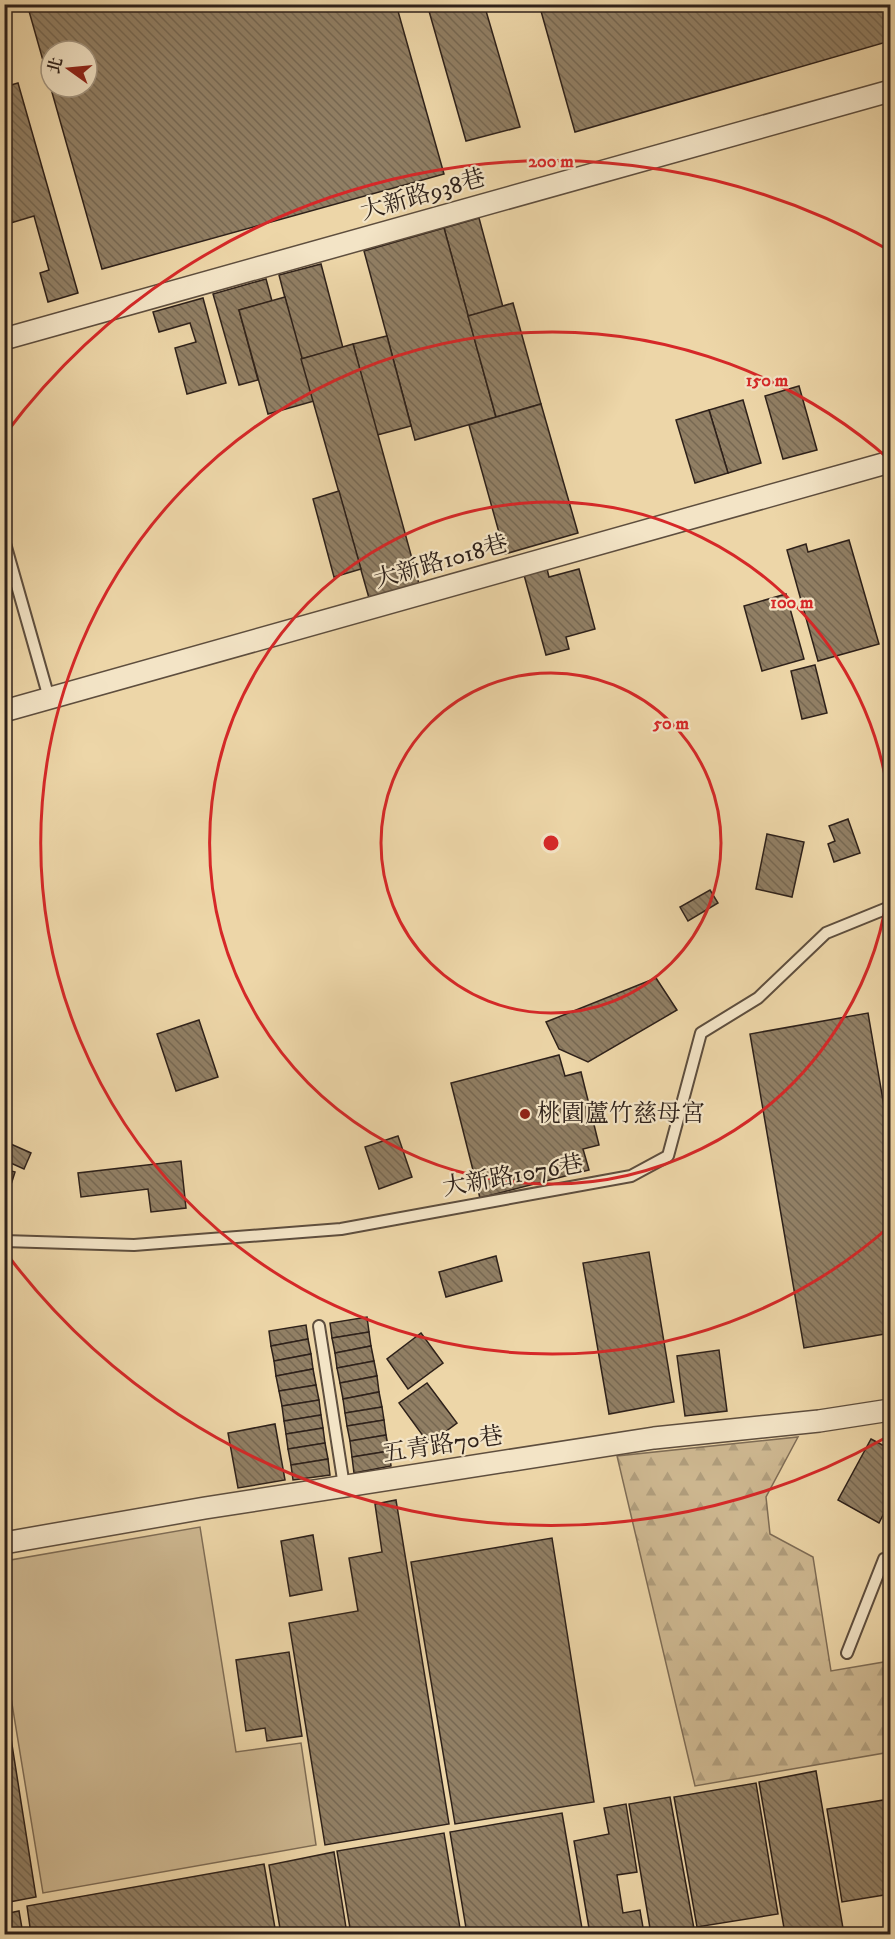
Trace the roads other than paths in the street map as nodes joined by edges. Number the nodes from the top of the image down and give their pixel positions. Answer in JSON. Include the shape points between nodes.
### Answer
{"nodes":[{"id":1,"x":891,"y":91,"type":"edge"},
{"id":2,"x":4,"y":339,"type":"edge"},
{"id":3,"x":891,"y":462,"type":"edge"},
{"id":4,"x":4,"y":540,"type":"edge"},
{"id":5,"x":49,"y":698,"type":"junction"},
{"id":6,"x":4,"y":711,"type":"edge"},
{"id":7,"x":891,"y":907,"type":"edge"},
{"id":8,"x":4,"y":1241,"type":"edge"},
{"id":9,"x":318,"y":1326,"type":"dead end"},
{"id":10,"x":891,"y":1410,"type":"edge"},
{"id":11,"x":344,"y":1486,"type":"junction"},
{"id":12,"x":4,"y":1543,"type":"edge"},
{"id":13,"x":891,"y":1559,"type":"edge"},
{"id":14,"x":847,"y":1653,"type":"dead end"}],
"edges":[{"from":1,"to":2,"type":"street","name":"大新路938巷"},
{"from":3,"to":5,"type":"street","name":"大新路1018巷"},
{"from":4,"to":5,"type":"lane"},
{"from":5,"to":6,"type":"street","name":"大新路1018巷"},
{"from":7,"to":8,"type":"lane","name":"大新路1076巷","via":[[826,933],[758,998],[701,1033],[668,1156],[631,1176],[341,1228],[134,1245]]},
{"from":9,"to":11,"type":"lane"},
{"from":10,"to":11,"type":"street","name":"五青路70巷","via":[[654,1437]]},
{"from":11,"to":12,"type":"street","name":"五青路70巷"},
{"from":13,"to":14,"type":"lane","via":[[884,1559]]}]}
